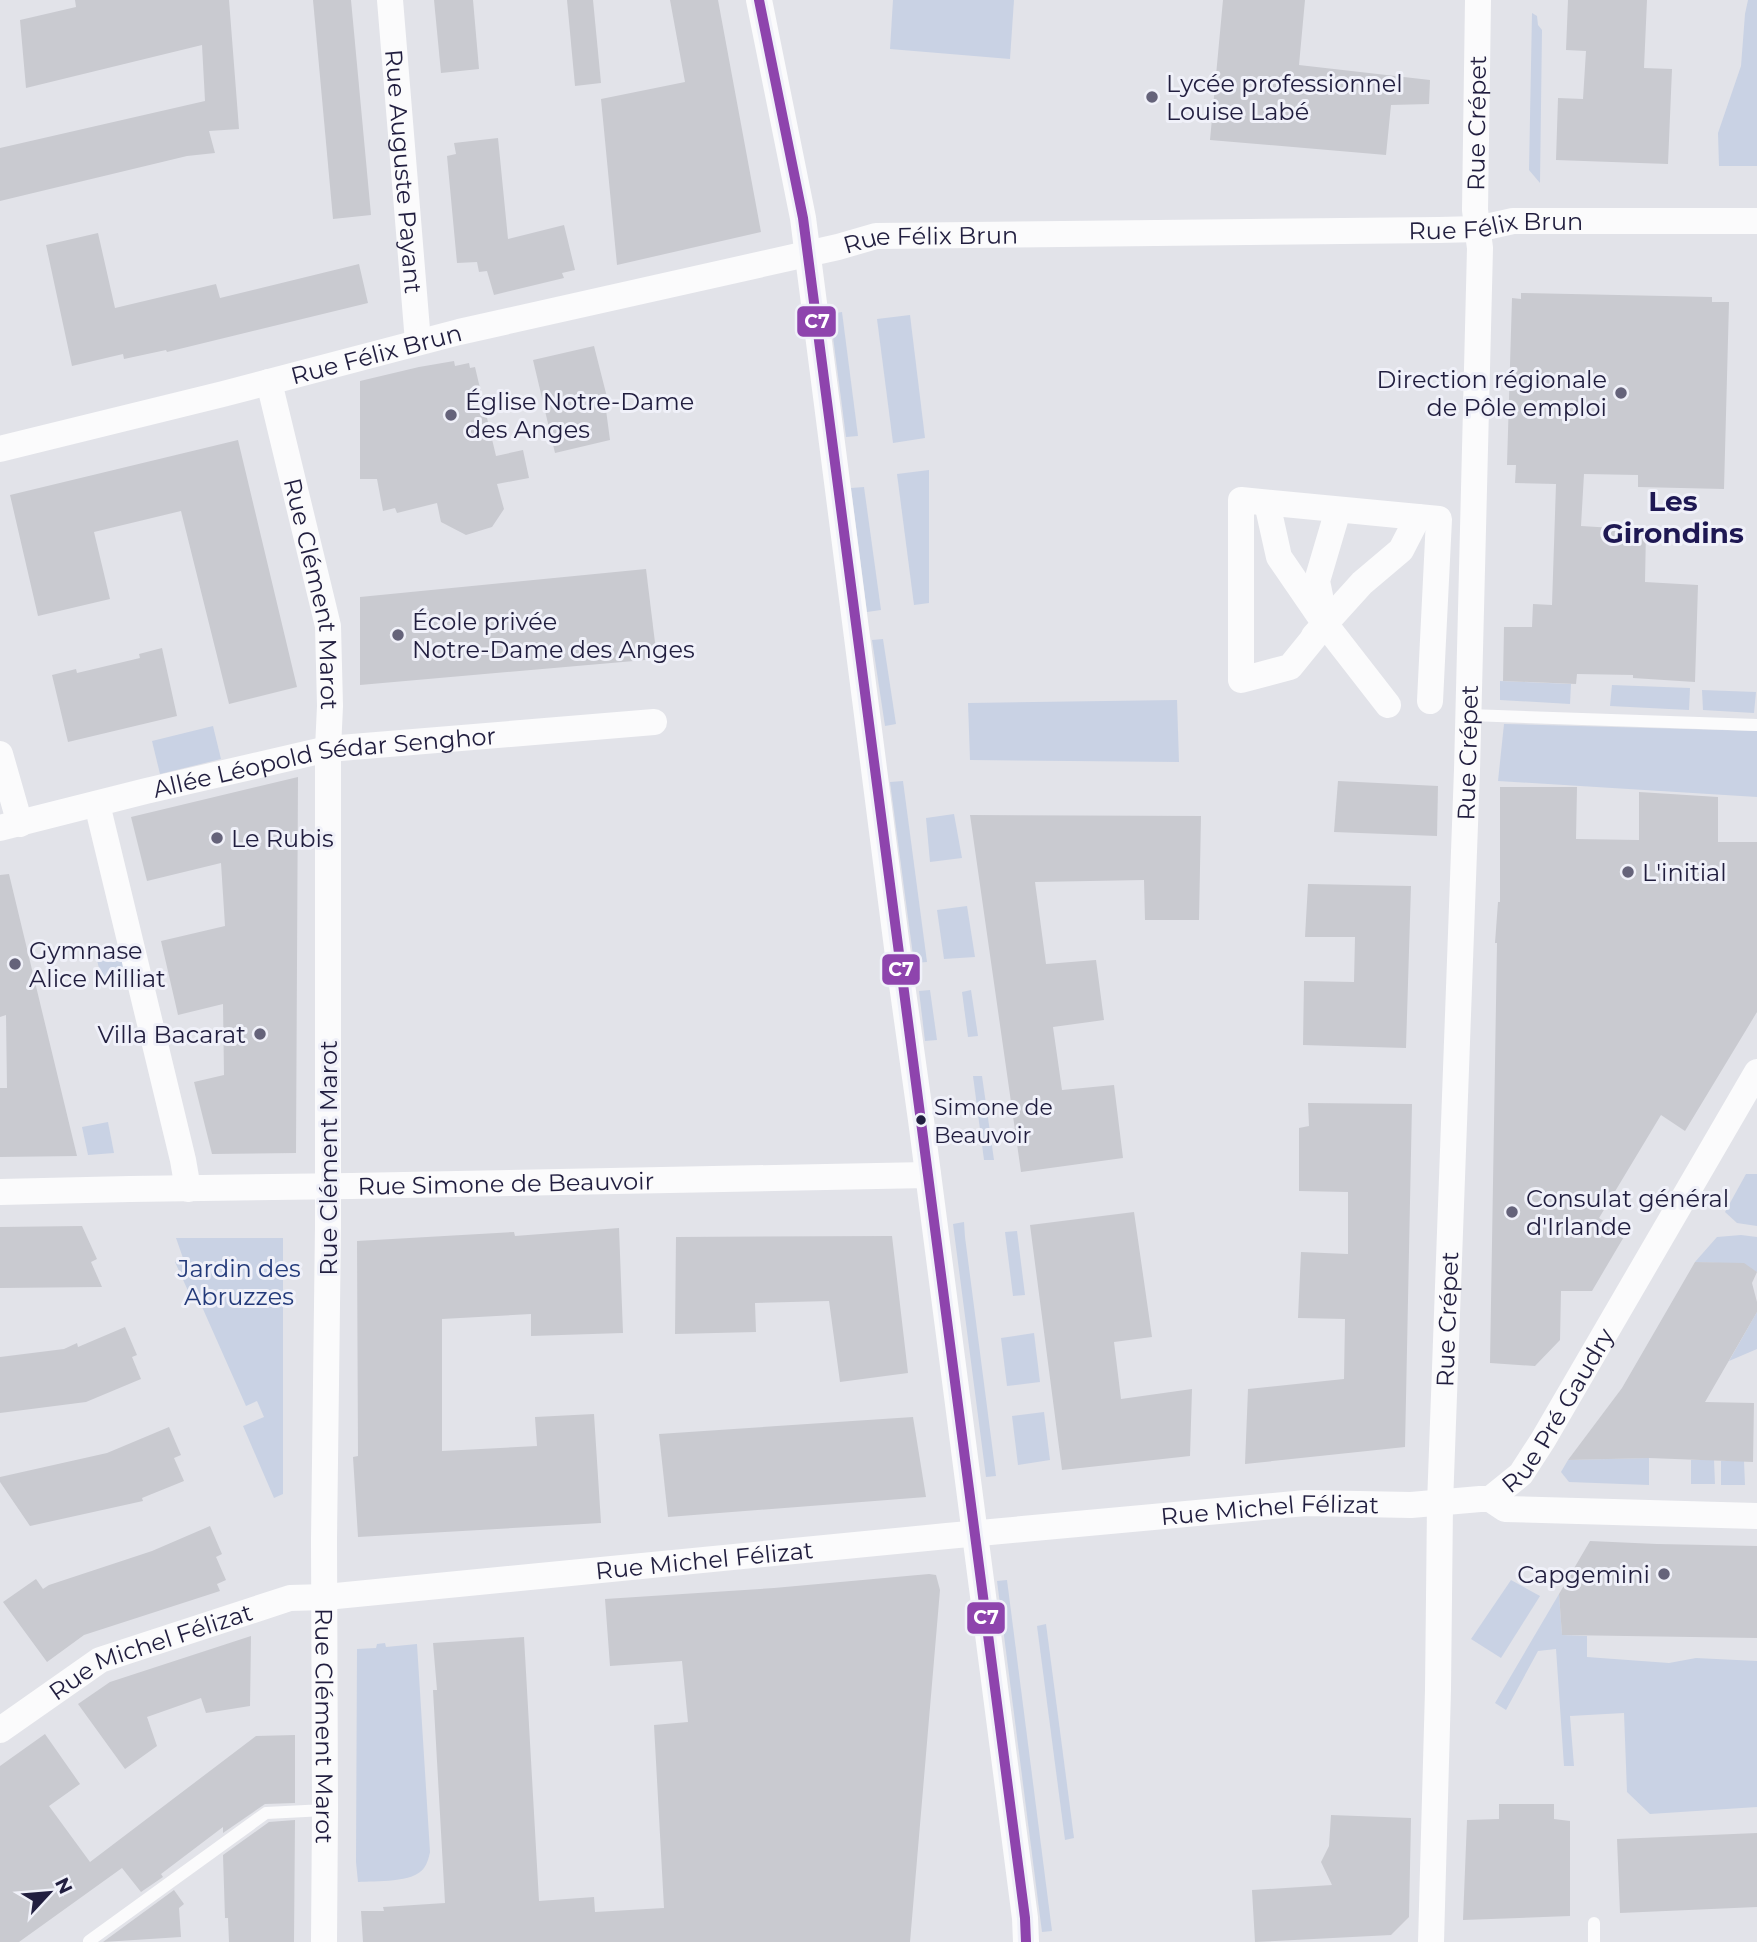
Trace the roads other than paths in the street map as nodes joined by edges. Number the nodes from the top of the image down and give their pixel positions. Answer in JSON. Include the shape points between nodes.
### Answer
{"nodes":[{"id":1,"x":390,"y":0,"type":"edge"},
{"id":2,"x":759,"y":0,"type":"edge"},
{"id":3,"x":1478,"y":0,"type":"edge"},
{"id":4,"x":1757,"y":221,"type":"edge"},
{"id":5,"x":1477,"y":229,"type":"junction"},
{"id":6,"x":807,"y":253,"type":"junction"},
{"id":7,"x":418,"y":342,"type":"junction"},
{"id":8,"x":269,"y":382,"type":"junction"},
{"id":9,"x":0,"y":449,"type":"edge"},
{"id":10,"x":1267,"y":503,"type":"junction"},
{"id":11,"x":1338,"y":510,"type":"junction"},
{"id":12,"x":1418,"y":517,"type":"junction"},
{"id":13,"x":1320,"y":630,"type":"junction"},
{"id":14,"x":1430,"y":701,"type":"dead end"},
{"id":15,"x":1388,"y":705,"type":"dead end"},
{"id":16,"x":1469,"y":715,"type":"junction"},
{"id":17,"x":654,"y":722,"type":"dead end"},
{"id":18,"x":1757,"y":725,"type":"edge"},
{"id":19,"x":328,"y":749,"type":"junction"},
{"id":20,"x":0,"y":754,"type":"edge"},
{"id":21,"x":97,"y":804,"type":"junction"},
{"id":22,"x":10,"y":826,"type":"edge"},
{"id":23,"x":1757,"y":1072,"type":"edge"},
{"id":24,"x":928,"y":1175,"type":"junction"},
{"id":25,"x":328,"y":1187,"type":"junction"},
{"id":26,"x":188,"y":1189,"type":"junction"},
{"id":27,"x":0,"y":1192,"type":"edge"},
{"id":28,"x":1490,"y":1499,"type":"junction"},
{"id":29,"x":1440,"y":1504,"type":"junction"},
{"id":30,"x":1757,"y":1516,"type":"edge"},
{"id":31,"x":975,"y":1533,"type":"junction"},
{"id":32,"x":326,"y":1597,"type":"junction"},
{"id":33,"x":0,"y":1730,"type":"edge"},
{"id":34,"x":326,"y":1810,"type":"junction"},
{"id":35,"x":1594,"y":1923,"type":"dead end"},
{"id":36,"x":89,"y":1941,"type":"edge"},
{"id":37,"x":324,"y":1942,"type":"edge"},
{"id":38,"x":1026,"y":1942,"type":"edge"},
{"id":39,"x":1431,"y":1942,"type":"edge"},
{"id":40,"x":1594,"y":1942,"type":"edge"}],
"edges":[{"from":1,"to":7,"type":"street","name":"Rue Auguste Payant"},
{"from":2,"to":6,"type":"street"},
{"from":3,"to":5,"type":"street","name":"Rue Crépet"},
{"from":4,"to":5,"type":"street","name":"Rue Félix Brun","via":[[1513,221]]},
{"from":5,"to":6,"type":"street","name":"Rue Félix Brun","via":[[876,236]]},
{"from":5,"to":16,"type":"street","name":"Rue Crépet"},
{"from":6,"to":7,"type":"street","name":"Rue Félix Brun"},
{"from":6,"to":24,"type":"street"},
{"from":7,"to":8,"type":"street","name":"Rue Félix Brun"},
{"from":8,"to":9,"type":"street","name":"Rue Félix Brun"},
{"from":8,"to":19,"type":"street","name":"Rue Clément Marot","via":[[328,626]]},
{"from":10,"to":11,"type":"street"},
{"from":10,"to":13,"type":"street","via":[[1279,557]]},
{"from":10,"to":13,"type":"street","via":[[1241,500],[1241,680],[1290,667]]},
{"from":11,"to":12,"type":"street"},
{"from":11,"to":13,"type":"street","via":[[1317,581]]},
{"from":12,"to":13,"type":"street","via":[[1401,550],[1362,583]]},
{"from":12,"to":14,"type":"street","via":[[1439,519]]},
{"from":13,"to":15,"type":"street"},
{"from":16,"to":18,"type":"lane"},
{"from":16,"to":29,"type":"street","name":"Rue Crépet"},
{"from":17,"to":19,"type":"street","name":"Allée Léopold Sédar Senghor"},
{"from":19,"to":21,"type":"street","name":"Allée Léopold Sédar Senghor"},
{"from":19,"to":25,"type":"street","name":"Rue Clément Marot"},
{"from":20,"to":22,"type":"street"},
{"from":21,"to":22,"type":"street","name":"Allée Léopold Sédar Senghor"},
{"from":21,"to":26,"type":"street"},
{"from":23,"to":28,"type":"street","name":"Rue Pré Gaudry","via":[[1543,1440],[1521,1474]]},
{"from":24,"to":25,"type":"street","name":"Rue Simone de Beauvoir"},
{"from":24,"to":31,"type":"street"},
{"from":25,"to":26,"type":"street","name":"Rue Simone de Beauvoir"},
{"from":25,"to":32,"type":"street","name":"Rue Clément Marot"},
{"from":26,"to":27,"type":"street","name":"Rue Simone de Beauvoir"},
{"from":28,"to":29,"type":"street","name":"Rue Pré Gaudry"},
{"from":28,"to":30,"type":"street","via":[[1505,1510]]},
{"from":29,"to":31,"type":"street","name":"Rue Michel Félizat","via":[[1306,1503]]},
{"from":29,"to":39,"type":"street"},
{"from":31,"to":32,"type":"street","name":"Rue Michel Félizat"},
{"from":31,"to":38,"type":"street"},
{"from":32,"to":33,"type":"street","name":"Rue Michel Félizat","via":[[290,1598],[100,1660]]},
{"from":32,"to":34,"type":"street","name":"Rue Clément Marot"},
{"from":34,"to":36,"type":"lane","via":[[266,1813]]},
{"from":34,"to":37,"type":"street","name":"Rue Clément Marot"},
{"from":35,"to":40,"type":"lane"}]}
